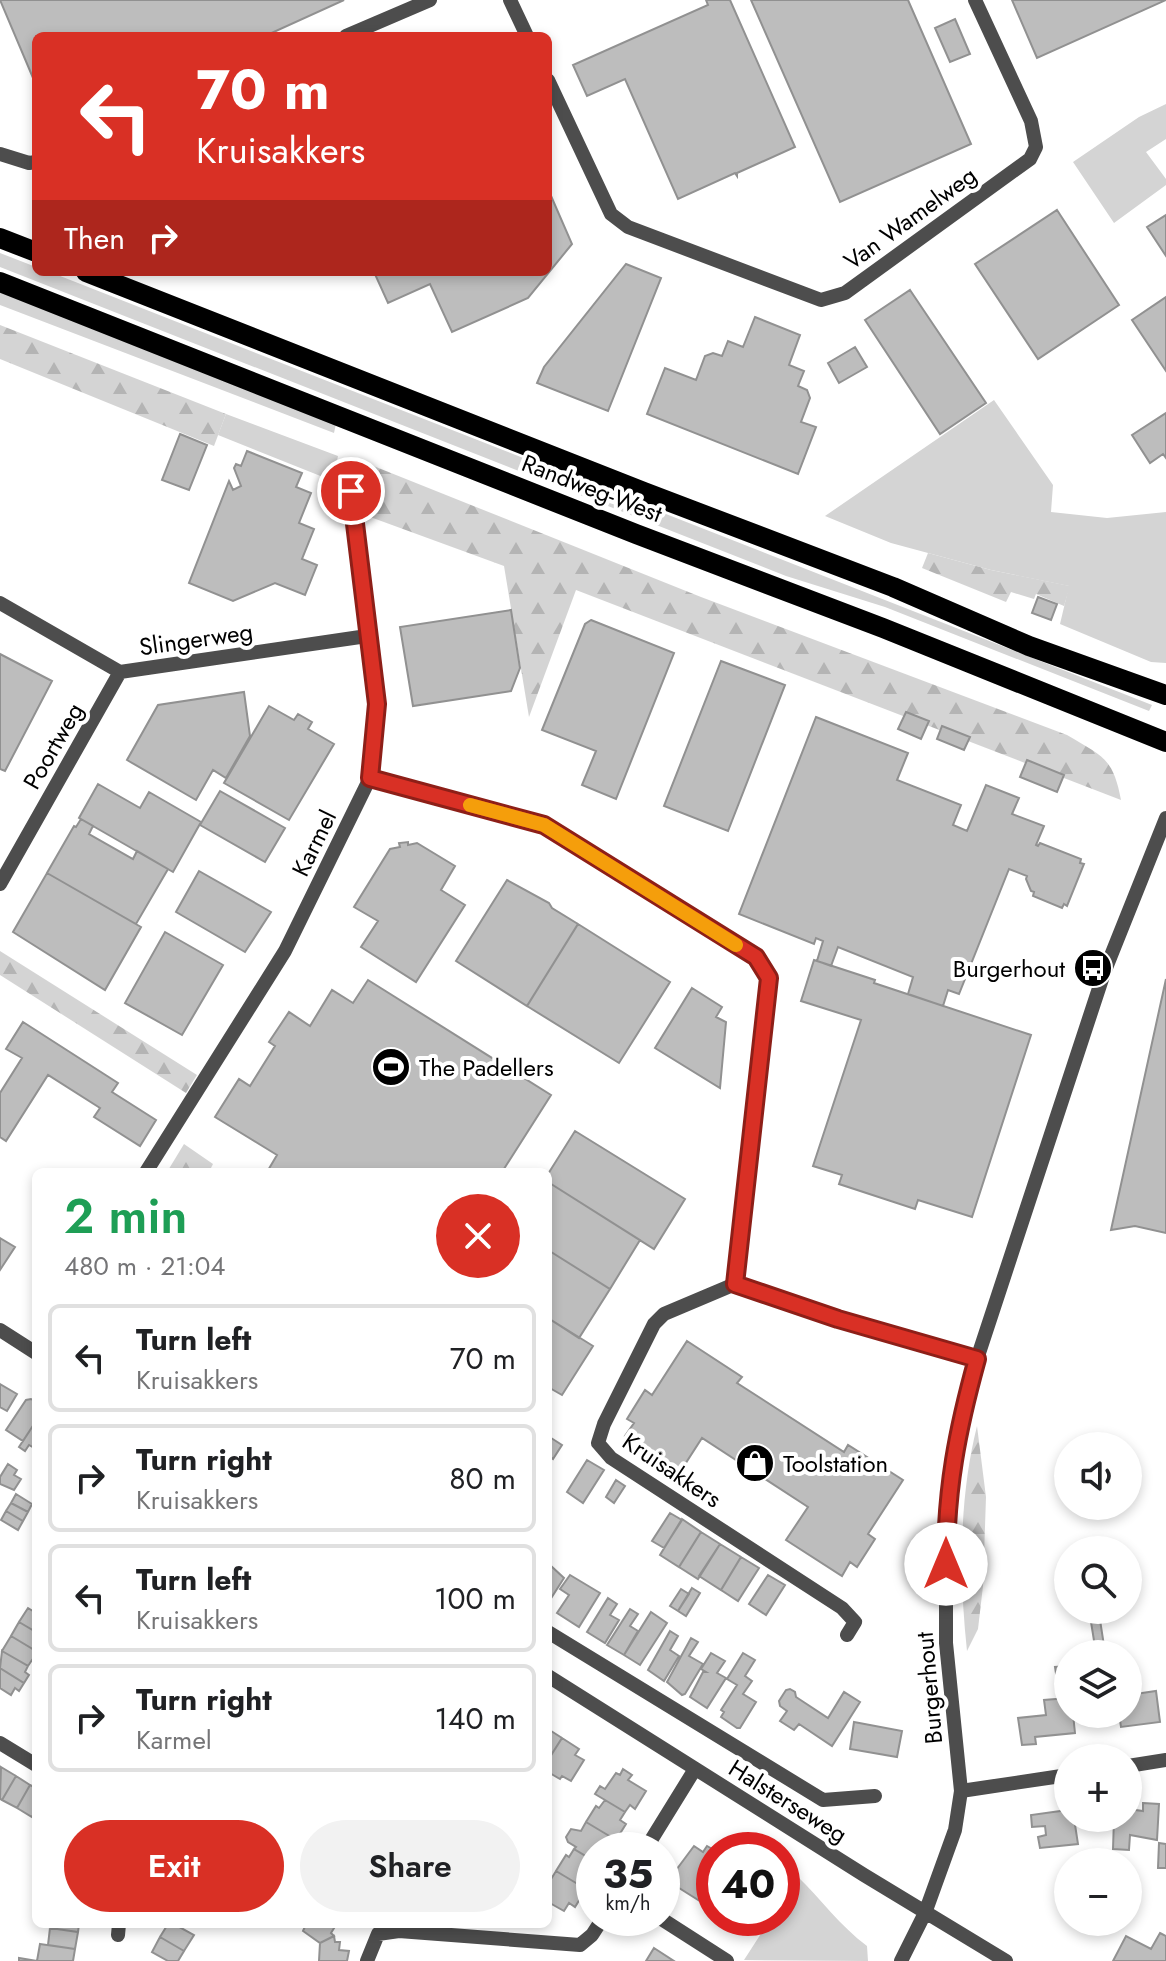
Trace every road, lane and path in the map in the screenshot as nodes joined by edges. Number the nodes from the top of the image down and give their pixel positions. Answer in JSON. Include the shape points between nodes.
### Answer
{"nodes":[{"id":1,"x":430,"y":0,"type":"edge"},
{"id":2,"x":510,"y":0,"type":"edge"},
{"id":3,"x":975,"y":0,"type":"edge"},
{"id":4,"x":355,"y":32,"type":"edge"},
{"id":5,"x":525,"y":32,"type":"edge"},
{"id":6,"x":552,"y":89,"type":"edge"},
{"id":7,"x":0,"y":154,"type":"edge"},
{"id":8,"x":32,"y":163,"type":"edge"},
{"id":9,"x":0,"y":238,"type":"edge"},
{"id":10,"x":32,"y":250,"type":"edge"},
{"id":11,"x":96,"y":276,"type":"edge"},
{"id":12,"x":0,"y":282,"type":"edge"},
{"id":13,"x":351,"y":491,"type":"dead end"},
{"id":14,"x":0,"y":603,"type":"edge"},
{"id":15,"x":367,"y":636,"type":"junction"},
{"id":16,"x":120,"y":672,"type":"junction"},
{"id":17,"x":1166,"y":695,"type":"edge"},
{"id":18,"x":1166,"y":742,"type":"edge"},
{"id":19,"x":370,"y":778,"type":"junction"},
{"id":20,"x":1166,"y":818,"type":"edge"},
{"id":21,"x":0,"y":884,"type":"edge"},
{"id":22,"x":149,"y":1168,"type":"edge"},
{"id":23,"x":735,"y":1284,"type":"junction"},
{"id":24,"x":0,"y":1330,"type":"edge"},
{"id":25,"x":32,"y":1350,"type":"edge"},
{"id":26,"x":977,"y":1359,"type":"junction"},
{"id":27,"x":552,"y":1634,"type":"edge"},
{"id":28,"x":847,"y":1635,"type":"dead end"},
{"id":29,"x":552,"y":1679,"type":"edge"},
{"id":30,"x":0,"y":1743,"type":"edge"},
{"id":31,"x":32,"y":1758,"type":"edge"},
{"id":32,"x":1166,"y":1760,"type":"edge"},
{"id":33,"x":1142,"y":1764,"type":"edge"},
{"id":34,"x":695,"y":1769,"type":"junction"},
{"id":35,"x":1054,"y":1777,"type":"edge"},
{"id":36,"x":961,"y":1791,"type":"junction"},
{"id":37,"x":875,"y":1796,"type":"dead end"},
{"id":38,"x":656,"y":1832,"type":"edge"},
{"id":39,"x":925,"y":1913,"type":"junction"},
{"id":40,"x":375,"y":1929,"type":"edge"},
{"id":41,"x":680,"y":1931,"type":"edge"},
{"id":42,"x":591,"y":1936,"type":"edge"},
{"id":43,"x":367,"y":1961,"type":"edge"},
{"id":44,"x":727,"y":1961,"type":"edge"},
{"id":45,"x":901,"y":1961,"type":"edge"},
{"id":46,"x":1006,"y":1961,"type":"edge"}],
"edges":[{"from":1,"to":4,"type":"street"},
{"from":2,"to":5,"type":"street"},
{"from":3,"to":6,"type":"street","name":"Van Wamelweg","via":[[1031,121],[1036,147],[1030,159],[845,293],[821,300],[628,227],[611,214]]},
{"from":7,"to":8,"type":"street"},
{"from":9,"to":10,"type":"main road"},
{"from":11,"to":17,"type":"main road","name":"Randweg-West","via":[[893,587],[1029,646]]},
{"from":12,"to":18,"type":"main road","name":"Randweg-West"},
{"from":13,"to":15,"type":"street","name":"Karmel"},
{"from":14,"to":16,"type":"street","name":"Slingerweg"},
{"from":15,"to":16,"type":"street","name":"Slingerweg"},
{"from":15,"to":19,"type":"street","name":"Karmel","via":[[377,704]]},
{"from":16,"to":21,"type":"street","name":"Poortweg"},
{"from":19,"to":22,"type":"street","name":"Karmel","via":[[285,951]]},
{"from":19,"to":23,"type":"street","via":[[544,825],[756,957],[769,978]]},
{"from":20,"to":26,"type":"street","name":"Burgerhout","via":[[1104,973]]},
{"from":23,"to":26,"type":"street"},
{"from":23,"to":28,"type":"street","name":"Kruisakkers","via":[[664,1314],[654,1324],[598,1443],[611,1458],[842,1608],[855,1622]]},
{"from":24,"to":25,"type":"street"},
{"from":26,"to":36,"type":"street","name":"Burgerhout","via":[[953,1453],[946,1512],[946,1643]]},
{"from":27,"to":37,"type":"street","name":"Halsterseweg","via":[[823,1800]]},
{"from":29,"to":34,"type":"street","name":"Halsterseweg"},
{"from":30,"to":31,"type":"street"},
{"from":32,"to":33,"type":"street"},
{"from":34,"to":38,"type":"street"},
{"from":34,"to":39,"type":"street","name":"Halsterseweg"},
{"from":35,"to":36,"type":"street"},
{"from":36,"to":39,"type":"street","name":"Burgerhout","via":[[955,1830]]},
{"from":39,"to":45,"type":"street","name":"Burgerhout"},
{"from":39,"to":46,"type":"street","name":"Halsterseweg"},
{"from":40,"to":42,"type":"street","via":[[580,1945]]},
{"from":40,"to":43,"type":"street"},
{"from":41,"to":44,"type":"street"}]}
